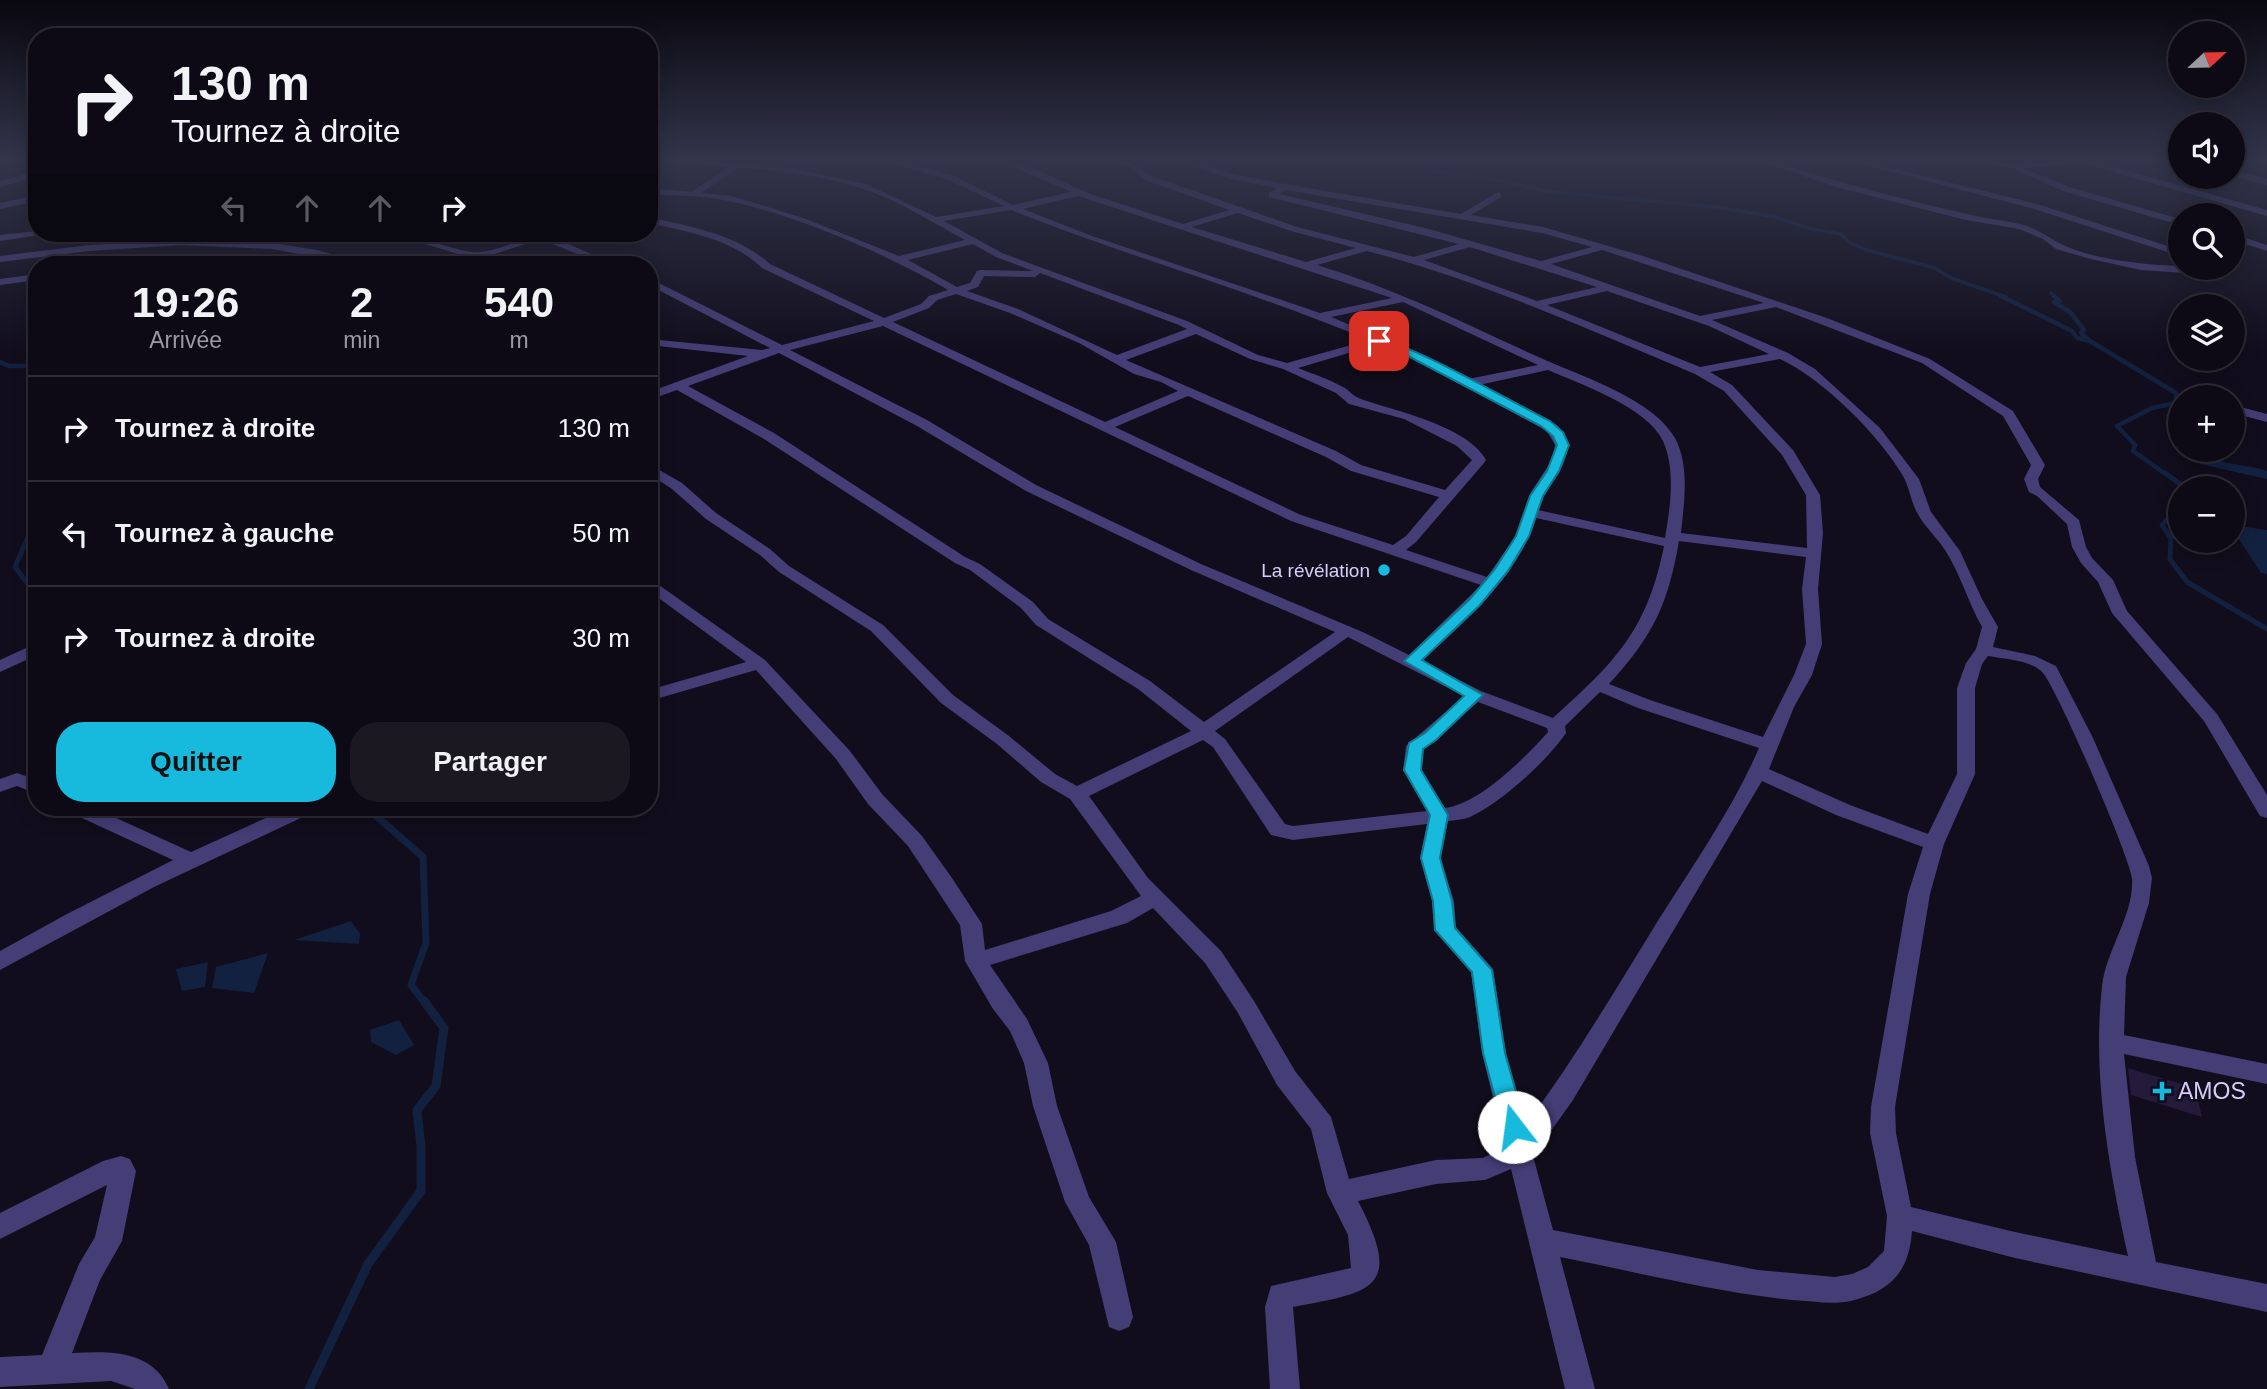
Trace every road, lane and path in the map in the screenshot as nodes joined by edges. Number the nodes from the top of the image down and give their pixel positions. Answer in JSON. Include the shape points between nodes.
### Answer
{"nodes":[{"id":1,"x":669,"y":225,"type":"edge"},
{"id":2,"x":813,"y":225,"type":"edge"},
{"id":3,"x":943,"y":225,"type":"edge"},
{"id":4,"x":1057,"y":225,"type":"edge"},
{"id":5,"x":1175,"y":225,"type":"edge"},
{"id":6,"x":1189,"y":225,"type":"edge"},
{"id":7,"x":1289,"y":225,"type":"edge"},
{"id":8,"x":1403,"y":225,"type":"edge"},
{"id":9,"x":1513,"y":225,"type":"edge"},
{"id":10,"x":2010,"y":225,"type":"edge"},
{"id":11,"x":2092,"y":225,"type":"edge"},
{"id":12,"x":1182,"y":227,"type":"junction"},
{"id":13,"x":28,"y":235,"type":"edge"},
{"id":14,"x":0,"y":238,"type":"edge"},
{"id":15,"x":971,"y":239,"type":"junction"},
{"id":16,"x":2245,"y":241,"type":"edge"},
{"id":17,"x":427,"y":242,"type":"edge"},
{"id":18,"x":522,"y":242,"type":"edge"},
{"id":19,"x":563,"y":242,"type":"edge"},
{"id":20,"x":1468,"y":244,"type":"junction"},
{"id":21,"x":1603,"y":247,"type":"junction"},
{"id":22,"x":1366,"y":248,"type":"junction"},
{"id":23,"x":2267,"y":248,"type":"edge"},
{"id":24,"x":2168,"y":249,"type":"edge"},
{"id":25,"x":324,"y":256,"type":"edge"},
{"id":26,"x":479,"y":256,"type":"joint"},
{"id":27,"x":592,"y":256,"type":"edge"},
{"id":28,"x":0,"y":259,"type":"edge"},
{"id":29,"x":899,"y":259,"type":"junction"},
{"id":30,"x":1414,"y":260,"type":"junction"},
{"id":31,"x":1541,"y":264,"type":"junction"},
{"id":32,"x":1304,"y":265,"type":"junction"},
{"id":33,"x":2168,"y":269,"type":"edge"},
{"id":34,"x":1060,"y":276,"type":"junction"},
{"id":35,"x":28,"y":278,"type":"edge"},
{"id":36,"x":0,"y":282,"type":"edge"},
{"id":37,"x":658,"y":286,"type":"edge"},
{"id":38,"x":1605,"y":288,"type":"junction"},
{"id":39,"x":955,"y":290,"type":"junction"},
{"id":40,"x":1402,"y":299,"type":"junction"},
{"id":41,"x":1536,"y":304,"type":"junction"},
{"id":42,"x":1777,"y":304,"type":"junction"},
{"id":43,"x":1319,"y":316,"type":"junction"},
{"id":44,"x":1699,"y":319,"type":"junction"},
{"id":45,"x":884,"y":322,"type":"junction"},
{"id":46,"x":1196,"y":330,"type":"junction"},
{"id":47,"x":1379,"y":341,"type":"junction"},
{"id":48,"x":658,"y":344,"type":"edge"},
{"id":49,"x":772,"y":352,"type":"junction"},
{"id":50,"x":1784,"y":355,"type":"junction"},
{"id":51,"x":1117,"y":359,"type":"junction"},
{"id":52,"x":1549,"y":366,"type":"junction"},
{"id":53,"x":1287,"y":367,"type":"junction"},
{"id":54,"x":1699,"y":371,"type":"junction"},
{"id":55,"x":1464,"y":383,"type":"junction"},
{"id":56,"x":678,"y":385,"type":"junction"},
{"id":57,"x":1188,"y":391,"type":"junction"},
{"id":58,"x":658,"y":393,"type":"edge"},
{"id":59,"x":2245,"y":412,"type":"edge"},
{"id":60,"x":2267,"y":418,"type":"edge"},
{"id":61,"x":1104,"y":427,"type":"junction"},
{"id":62,"x":658,"y":474,"type":"edge"},
{"id":63,"x":1446,"y":495,"type":"junction"},
{"id":64,"x":1531,"y":513,"type":"junction"},
{"id":65,"x":1671,"y":540,"type":"junction"},
{"id":66,"x":1395,"y":552,"type":"junction"},
{"id":67,"x":1815,"y":554,"type":"junction"},
{"id":68,"x":1491,"y":583,"type":"junction"},
{"id":69,"x":658,"y":590,"type":"edge"},
{"id":70,"x":1347,"y":631,"type":"junction"},
{"id":71,"x":1984,"y":650,"type":"junction"},
{"id":72,"x":28,"y":653,"type":"edge"},
{"id":73,"x":1412,"y":661,"type":"junction"},
{"id":74,"x":758,"y":664,"type":"junction"},
{"id":75,"x":0,"y":667,"type":"edge"},
{"id":76,"x":1600,"y":686,"type":"junction"},
{"id":77,"x":658,"y":693,"type":"edge"},
{"id":78,"x":1475,"y":695,"type":"junction"},
{"id":79,"x":1556,"y":725,"type":"junction"},
{"id":80,"x":1203,"y":730,"type":"junction"},
{"id":81,"x":1769,"y":746,"type":"junction"},
{"id":82,"x":1758,"y":772,"type":"junction"},
{"id":83,"x":28,"y":784,"type":"edge"},
{"id":84,"x":0,"y":786,"type":"edge"},
{"id":85,"x":1077,"y":794,"type":"junction"},
{"id":86,"x":2267,"y":811,"type":"edge"},
{"id":87,"x":1439,"y":815,"type":"junction"},
{"id":88,"x":95,"y":816,"type":"edge"},
{"id":89,"x":287,"y":816,"type":"edge"},
{"id":90,"x":1934,"y":844,"type":"junction"},
{"id":91,"x":188,"y":859,"type":"junction"},
{"id":92,"x":1156,"y":897,"type":"junction"},
{"id":93,"x":976,"y":961,"type":"junction"},
{"id":94,"x":0,"y":962,"type":"edge"},
{"id":95,"x":2112,"y":1042,"type":"junction"},
{"id":96,"x":2267,"y":1074,"type":"edge"},
{"id":97,"x":1521,"y":1152,"type":"junction"},
{"id":98,"x":1340,"y":1193,"type":"junction"},
{"id":99,"x":1900,"y":1216,"type":"junction"},
{"id":100,"x":0,"y":1227,"type":"edge"},
{"id":101,"x":1544,"y":1241,"type":"junction"},
{"id":102,"x":2145,"y":1273,"type":"junction"},
{"id":103,"x":2267,"y":1298,"type":"edge"},
{"id":104,"x":1119,"y":1317,"type":"dead end"},
{"id":105,"x":51,"y":1369,"type":"junction"},
{"id":106,"x":0,"y":1372,"type":"edge"},
{"id":107,"x":153,"y":1389,"type":"edge"},
{"id":108,"x":1285,"y":1389,"type":"edge"},
{"id":109,"x":1580,"y":1389,"type":"edge"}],
"edges":[{"from":1,"to":45,"type":"street","via":[[710,235]]},
{"from":2,"to":29,"type":"street"},
{"from":3,"to":15,"type":"street"},
{"from":4,"to":43,"type":"street"},
{"from":5,"to":12,"type":"street"},
{"from":6,"to":12,"type":"street"},
{"from":7,"to":22,"type":"street"},
{"from":8,"to":20,"type":"street"},
{"from":9,"to":21,"type":"street"},
{"from":10,"to":33,"type":"street","via":[[2091,256]]},
{"from":11,"to":24,"type":"street"},
{"from":12,"to":32,"type":"street"},
{"from":13,"to":14,"type":"street"},
{"from":15,"to":29,"type":"street","via":[[975,241]]},
{"from":15,"to":34,"type":"street","via":[[999,255]]},
{"from":16,"to":23,"type":"street"},
{"from":17,"to":26,"type":"street"},
{"from":18,"to":26,"type":"street"},
{"from":19,"to":27,"type":"street"},
{"from":20,"to":30,"type":"street"},
{"from":20,"to":31,"type":"street"},
{"from":21,"to":31,"type":"street"},
{"from":21,"to":42,"type":"street"},
{"from":22,"to":30,"type":"street"},
{"from":22,"to":32,"type":"street"},
{"from":25,"to":28,"type":"street","via":[[220,243],[69,250]]},
{"from":29,"to":39,"type":"street"},
{"from":30,"to":41,"type":"street"},
{"from":31,"to":38,"type":"street"},
{"from":32,"to":40,"type":"street"},
{"from":34,"to":39,"type":"street","via":[[986,272],[974,285]]},
{"from":34,"to":46,"type":"street"},
{"from":35,"to":36,"type":"street"},
{"from":37,"to":49,"type":"street"},
{"from":38,"to":41,"type":"street"},
{"from":38,"to":44,"type":"street"},
{"from":39,"to":45,"type":"street"},
{"from":39,"to":51,"type":"street","via":[[1017,312]]},
{"from":40,"to":43,"type":"street"},
{"from":40,"to":52,"type":"street"},
{"from":41,"to":54,"type":"street"},
{"from":42,"to":44,"type":"street"},
{"from":42,"to":86,"type":"street","via":[[1926,361],[2009,414],[2038,465],[2031,478],[2034,489],[2074,523],[2079,547],[2105,580],[2120,613],[2211,718]]},
{"from":43,"to":47,"type":"street"},
{"from":44,"to":50,"type":"street"},
{"from":45,"to":49,"type":"street"},
{"from":45,"to":61,"type":"street"},
{"from":46,"to":51,"type":"street"},
{"from":46,"to":53,"type":"street"},
{"from":47,"to":53,"type":"street"},
{"from":47,"to":55,"type":"street"},
{"from":48,"to":49,"type":"street"},
{"from":49,"to":56,"type":"street"},
{"from":49,"to":70,"type":"street","via":[[922,423],[1031,488],[1196,567]]},
{"from":50,"to":54,"type":"street"},
{"from":50,"to":71,"type":"street","via":[[1845,402],[1901,462],[1924,513],[1953,551],[1990,627]]},
{"from":51,"to":57,"type":"street"},
{"from":52,"to":55,"type":"street"},
{"from":52,"to":65,"type":"street","via":[[1635,409],[1666,434],[1676,451],[1679,486]]},
{"from":53,"to":63,"type":"street","via":[[1340,390],[1353,401],[1408,416],[1469,448],[1479,460]]},
{"from":54,"to":67,"type":"street","via":[[1728,388],[1788,453],[1804,478],[1813,495]]},
{"from":55,"to":64,"type":"street","via":[[1546,424],[1562,441],[1560,456]]},
{"from":56,"to":58,"type":"street"},
{"from":56,"to":80,"type":"street","via":[[769,436],[975,567],[1042,622],[1128,673]]},
{"from":57,"to":61,"type":"street"},
{"from":57,"to":63,"type":"street","via":[[1356,468]]},
{"from":59,"to":60,"type":"street"},
{"from":61,"to":66,"type":"street","via":[[1296,518]]},
{"from":62,"to":85,"type":"street","via":[[784,569],[877,628],[947,699],[1048,778]]},
{"from":63,"to":66,"type":"street"},
{"from":64,"to":65,"type":"street"},
{"from":64,"to":68,"type":"street","via":[[1522,536]]},
{"from":65,"to":67,"type":"street"},
{"from":65,"to":76,"type":"street","via":[[1662,589],[1644,630]]},
{"from":66,"to":68,"type":"street"},
{"from":67,"to":81,"type":"street","via":[[1810,589],[1814,644]]},
{"from":68,"to":73,"type":"street"},
{"from":69,"to":74,"type":"street"},
{"from":70,"to":73,"type":"street"},
{"from":70,"to":80,"type":"street"},
{"from":71,"to":90,"type":"street","via":[[1966,688],[1966,774]]},
{"from":71,"to":95,"type":"street","via":[[2042,664],[2051,671],[2143,876],[2134,923],[2116,968]]},
{"from":72,"to":75,"type":"street"},
{"from":73,"to":78,"type":"street"},
{"from":74,"to":77,"type":"street"},
{"from":74,"to":93,"type":"street","via":[[843,755],[874,799],[923,852],[971,924]]},
{"from":76,"to":79,"type":"street"},
{"from":76,"to":81,"type":"street"},
{"from":78,"to":79,"type":"street"},
{"from":78,"to":87,"type":"street","via":[[1415,746],[1412,770]]},
{"from":79,"to":87,"type":"street","via":[[1558,733],[1541,753],[1478,804],[1462,813]]},
{"from":80,"to":85,"type":"street"},
{"from":80,"to":87,"type":"street","via":[[1219,743],[1273,825],[1284,832]]},
{"from":81,"to":82,"type":"street"},
{"from":82,"to":90,"type":"street"},
{"from":82,"to":97,"type":"street","via":[[1564,1093]]},
{"from":83,"to":84,"type":"street","via":[[17,779]]},
{"from":85,"to":92,"type":"street"},
{"from":87,"to":97,"type":"street","via":[[1430,858],[1443,901],[1445,930],[1482,970],[1494,1053]]},
{"from":88,"to":91,"type":"street"},
{"from":89,"to":91,"type":"street"},
{"from":90,"to":99,"type":"street","via":[[1919,894],[1883,1107],[1883,1133]]},
{"from":91,"to":94,"type":"street"},
{"from":92,"to":93,"type":"street","via":[[1119,917]]},
{"from":92,"to":98,"type":"street","via":[[1213,957],[1286,1079],[1322,1125]]},
{"from":93,"to":104,"type":"street","via":[[1019,1026],[1036,1063],[1045,1106],[1078,1202],[1102,1242]]},
{"from":95,"to":96,"type":"street"},
{"from":95,"to":102,"type":"street","via":[[2119,1156]]},
{"from":97,"to":98,"type":"street","via":[[1485,1169],[1436,1172]]},
{"from":97,"to":101,"type":"street"},
{"from":98,"to":108,"type":"street","via":[[1361,1234],[1366,1268],[1361,1278],[1350,1283],[1281,1296]]},
{"from":99,"to":101,"type":"street","via":[[1897,1254],[1890,1266],[1878,1276],[1836,1290],[1758,1283]]},
{"from":99,"to":102,"type":"street"},
{"from":100,"to":105,"type":"street","via":[[112,1169],[121,1167],[123,1171],[108,1241],[89,1273]]},
{"from":101,"to":109,"type":"street"},
{"from":102,"to":103,"type":"street"},
{"from":105,"to":106,"type":"street"},
{"from":105,"to":107,"type":"street","via":[[111,1366],[141,1374]]}]}
